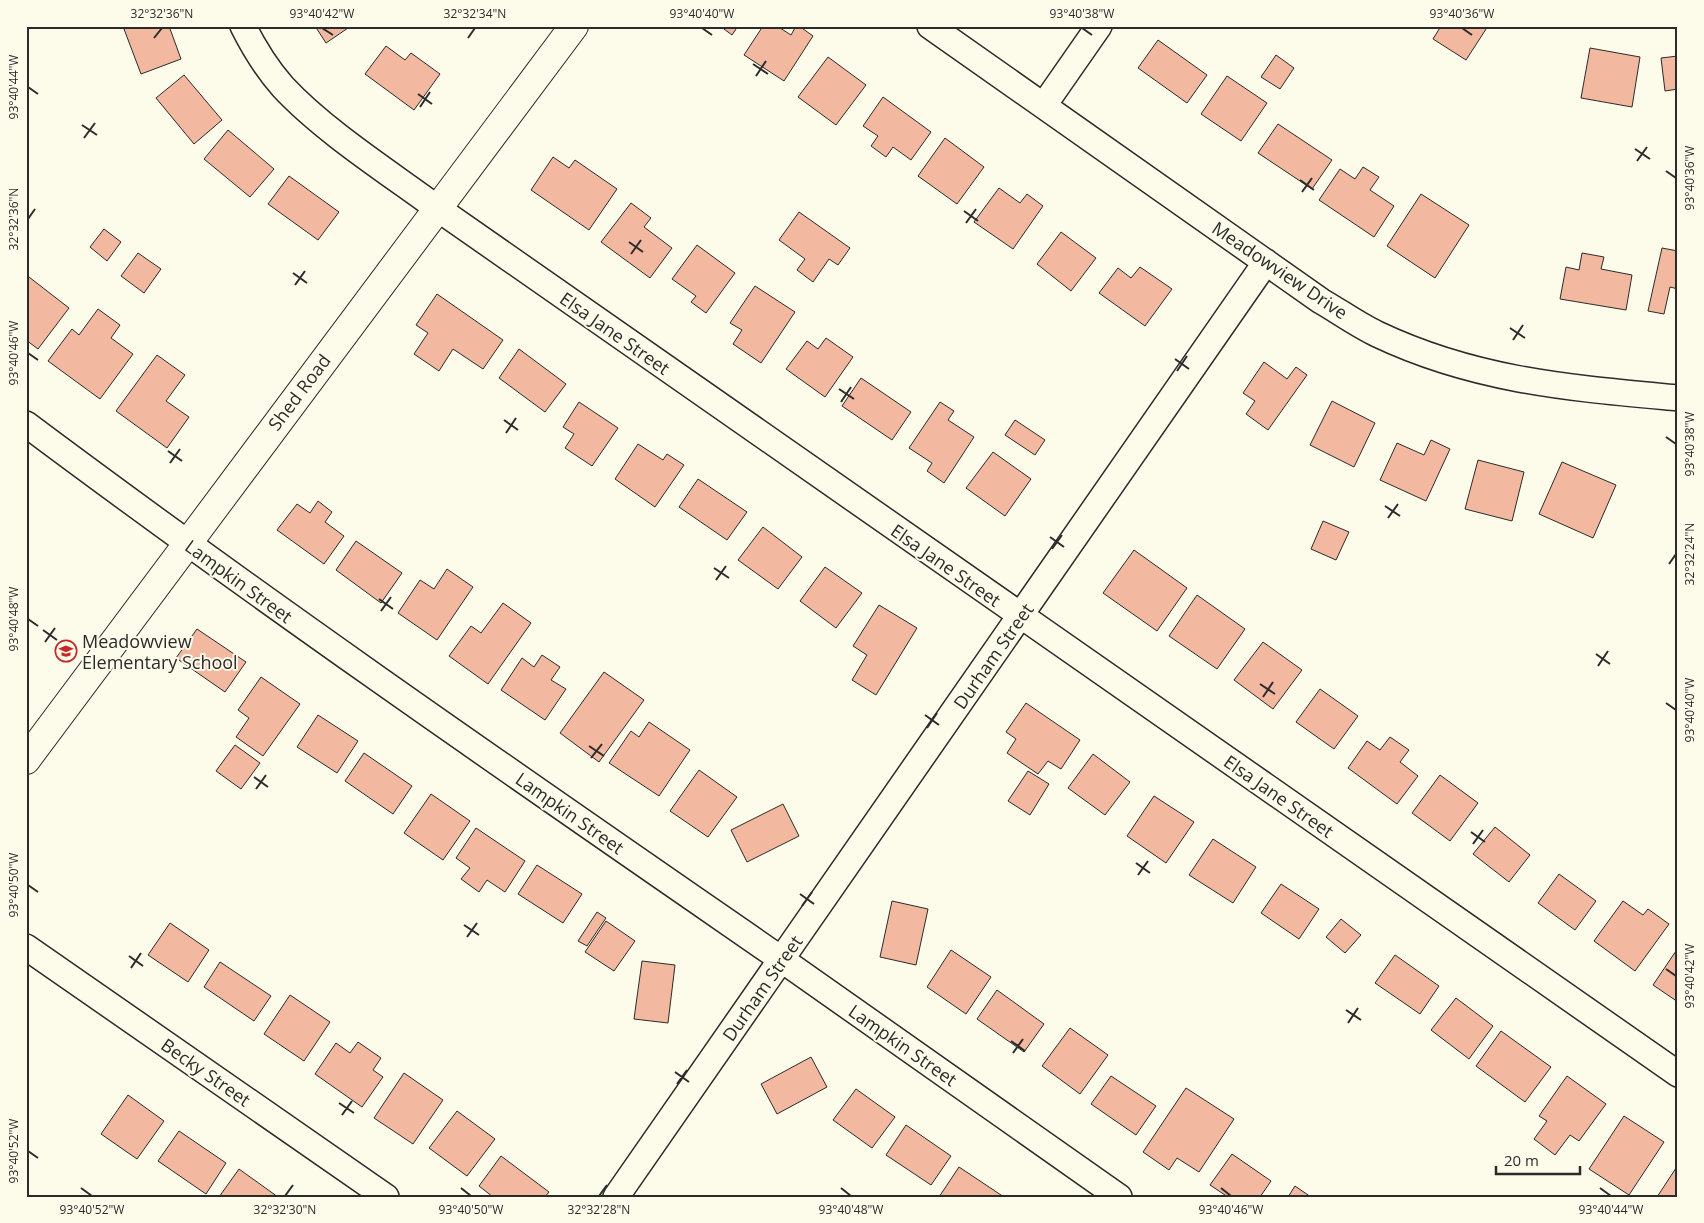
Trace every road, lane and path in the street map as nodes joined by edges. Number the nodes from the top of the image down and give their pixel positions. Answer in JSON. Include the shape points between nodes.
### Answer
{"nodes":[{"id":1,"x":243,"y":26,"type":"edge"},
{"id":2,"x":574,"y":26,"type":"edge"},
{"id":3,"x":930,"y":26,"type":"edge"},
{"id":4,"x":1099,"y":26,"type":"edge"},
{"id":5,"x":1044,"y":105,"type":"junction"},
{"id":6,"x":437,"y":208,"type":"junction"},
{"id":7,"x":1266,"y":262,"type":"junction"},
{"id":8,"x":1678,"y":398,"type":"edge"},
{"id":9,"x":26,"y":424,"type":"edge"},
{"id":10,"x":186,"y":543,"type":"junction"},
{"id":11,"x":1020,"y":617,"type":"junction"},
{"id":12,"x":26,"y":760,"type":"edge"},
{"id":13,"x":26,"y":947,"type":"edge"},
{"id":14,"x":782,"y":960,"type":"junction"},
{"id":15,"x":1678,"y":1074,"type":"edge"},
{"id":16,"x":386,"y":1197,"type":"edge"},
{"id":17,"x":616,"y":1197,"type":"edge"},
{"id":18,"x":1119,"y":1197,"type":"edge"}],
"edges":[{"from":1,"to":6,"type":"street","name":"Elsa Jane Street","via":[[256,51],[283,87],[318,119]]},
{"from":2,"to":6,"type":"street","name":"Shed Road"},
{"from":3,"to":5,"type":"street","name":"Meadowview Drive"},
{"from":4,"to":5,"type":"street"},
{"from":5,"to":7,"type":"street","name":"Meadowview Drive"},
{"from":6,"to":10,"type":"street","name":"Shed Road"},
{"from":6,"to":11,"type":"street","name":"Elsa Jane Street"},
{"from":7,"to":8,"type":"street","name":"Meadowview Drive","via":[[1321,301],[1376,334],[1438,360],[1503,378]]},
{"from":7,"to":11,"type":"street","name":"Durham Street"},
{"from":9,"to":10,"type":"street","name":"Lampkin Street"},
{"from":10,"to":12,"type":"street","name":"Shed Road"},
{"from":10,"to":14,"type":"street","name":"Lampkin Street"},
{"from":11,"to":14,"type":"street","name":"Durham Street"},
{"from":11,"to":15,"type":"street","name":"Elsa Jane Street"},
{"from":13,"to":16,"type":"street","name":"Becky Street"},
{"from":14,"to":17,"type":"street","name":"Durham Street"},
{"from":14,"to":18,"type":"street","name":"Lampkin Street"}]}
